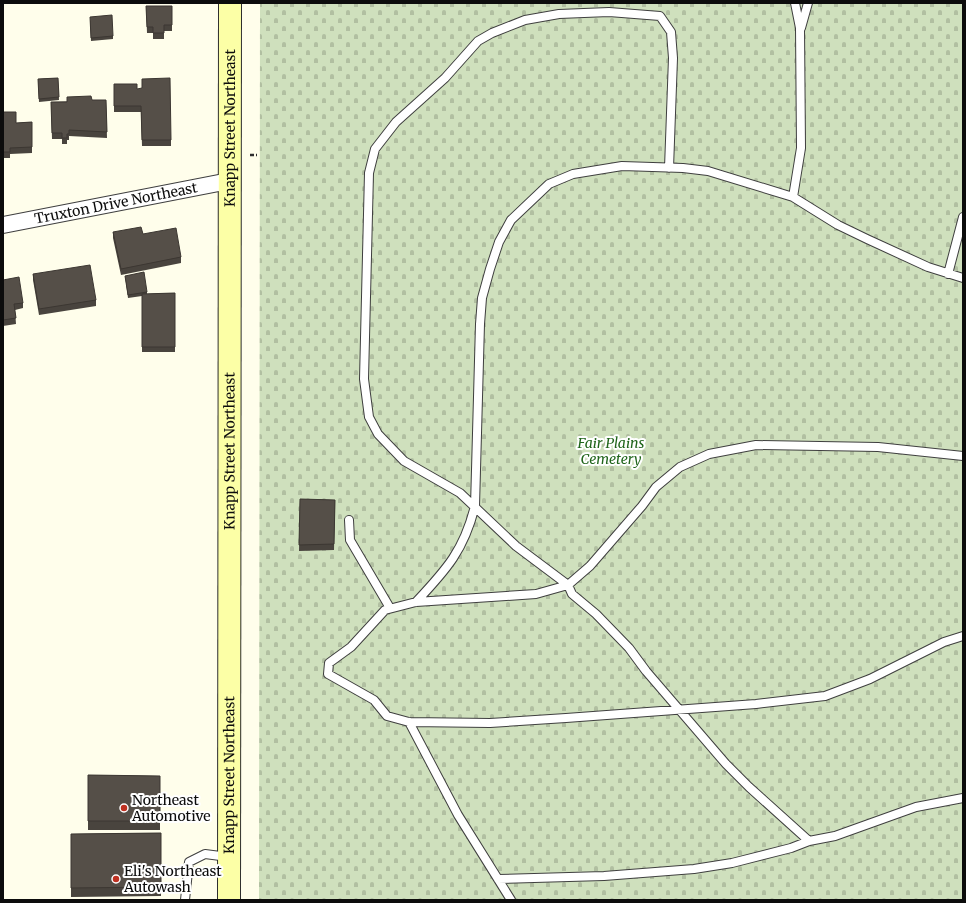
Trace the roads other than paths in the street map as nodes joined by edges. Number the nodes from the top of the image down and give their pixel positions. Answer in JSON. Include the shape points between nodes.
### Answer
{"nodes":[{"id":1,"x":230,"y":3,"type":"edge"},
{"id":2,"x":795,"y":3,"type":"edge"},
{"id":3,"x":808,"y":3,"type":"edge"},
{"id":4,"x":800,"y":28,"type":"junction"},
{"id":5,"x":669,"y":168,"type":"junction"},
{"id":6,"x":229,"y":181,"type":"junction"},
{"id":7,"x":793,"y":197,"type":"junction"},
{"id":8,"x":963,"y":217,"type":"edge"},
{"id":9,"x":3,"y":225,"type":"edge"},
{"id":10,"x":948,"y":274,"type":"junction"},
{"id":11,"x":963,"y":278,"type":"edge"},
{"id":12,"x":963,"y":456,"type":"edge"},
{"id":13,"x":475,"y":506,"type":"junction"},
{"id":14,"x":349,"y":520,"type":"dead end"},
{"id":15,"x":568,"y":585,"type":"junction"},
{"id":16,"x":416,"y":602,"type":"junction"},
{"id":17,"x":390,"y":608,"type":"junction"},
{"id":18,"x":963,"y":636,"type":"edge"},
{"id":19,"x":679,"y":710,"type":"junction"},
{"id":20,"x":409,"y":722,"type":"junction"},
{"id":21,"x":963,"y":798,"type":"edge"},
{"id":22,"x":808,"y":841,"type":"junction"},
{"id":23,"x":229,"y":857,"type":"junction"},
{"id":24,"x":498,"y":879,"type":"junction"},
{"id":25,"x":185,"y":900,"type":"edge"},
{"id":26,"x":229,"y":900,"type":"edge"},
{"id":27,"x":511,"y":900,"type":"edge"}],
"edges":[{"from":1,"to":6,"type":"main road","name":"Knapp Street Northeast"},
{"from":2,"to":4,"type":"lane"},
{"from":3,"to":4,"type":"lane"},
{"from":4,"to":7,"type":"lane","via":[[801,148]]},
{"from":5,"to":7,"type":"lane","via":[[708,171]]},
{"from":5,"to":13,"type":"lane","via":[[622,166],[573,174],[549,184],[511,220],[499,242],[482,298]]},
{"from":5,"to":13,"type":"lane","via":[[673,65],[671,32],[660,16],[634,13],[559,14],[525,20],[492,33],[478,41],[445,78],[396,122],[375,150],[369,173],[365,267],[364,378],[369,417],[378,434],[404,461],[460,493]]},
{"from":6,"to":9,"type":"street","name":"Truxton Drive Northeast"},
{"from":6,"to":23,"type":"main road","name":"Knapp Street Northeast"},
{"from":7,"to":10,"type":"lane","via":[[838,225]]},
{"from":8,"to":10,"type":"lane"},
{"from":10,"to":11,"type":"lane"},
{"from":12,"to":15,"type":"lane","via":[[878,447],[756,445],[710,454],[680,467],[656,487],[590,566]]},
{"from":13,"to":15,"type":"lane","via":[[516,546]]},
{"from":13,"to":16,"type":"lane","via":[[458,552],[447,569]]},
{"from":14,"to":17,"type":"lane","via":[[350,540]]},
{"from":15,"to":16,"type":"lane","via":[[536,594]]},
{"from":15,"to":19,"type":"lane","via":[[572,594],[602,619],[629,648]]},
{"from":16,"to":17,"type":"lane"},
{"from":17,"to":20,"type":"lane","via":[[385,610],[351,647],[329,663],[328,674],[374,700],[387,716]]},
{"from":18,"to":19,"type":"lane","via":[[944,642],[894,669],[825,696]]},
{"from":19,"to":20,"type":"lane","via":[[490,723]]},
{"from":19,"to":22,"type":"lane","via":[[749,787]]},
{"from":20,"to":24,"type":"lane","via":[[458,815]]},
{"from":21,"to":22,"type":"lane","via":[[916,807],[835,836]]},
{"from":22,"to":24,"type":"lane","via":[[750,859],[694,869],[604,876]]},
{"from":23,"to":25,"type":"lane","via":[[204,854],[189,862]]},
{"from":23,"to":26,"type":"main road","name":"Knapp Street Northeast"},
{"from":24,"to":27,"type":"lane"}]}
